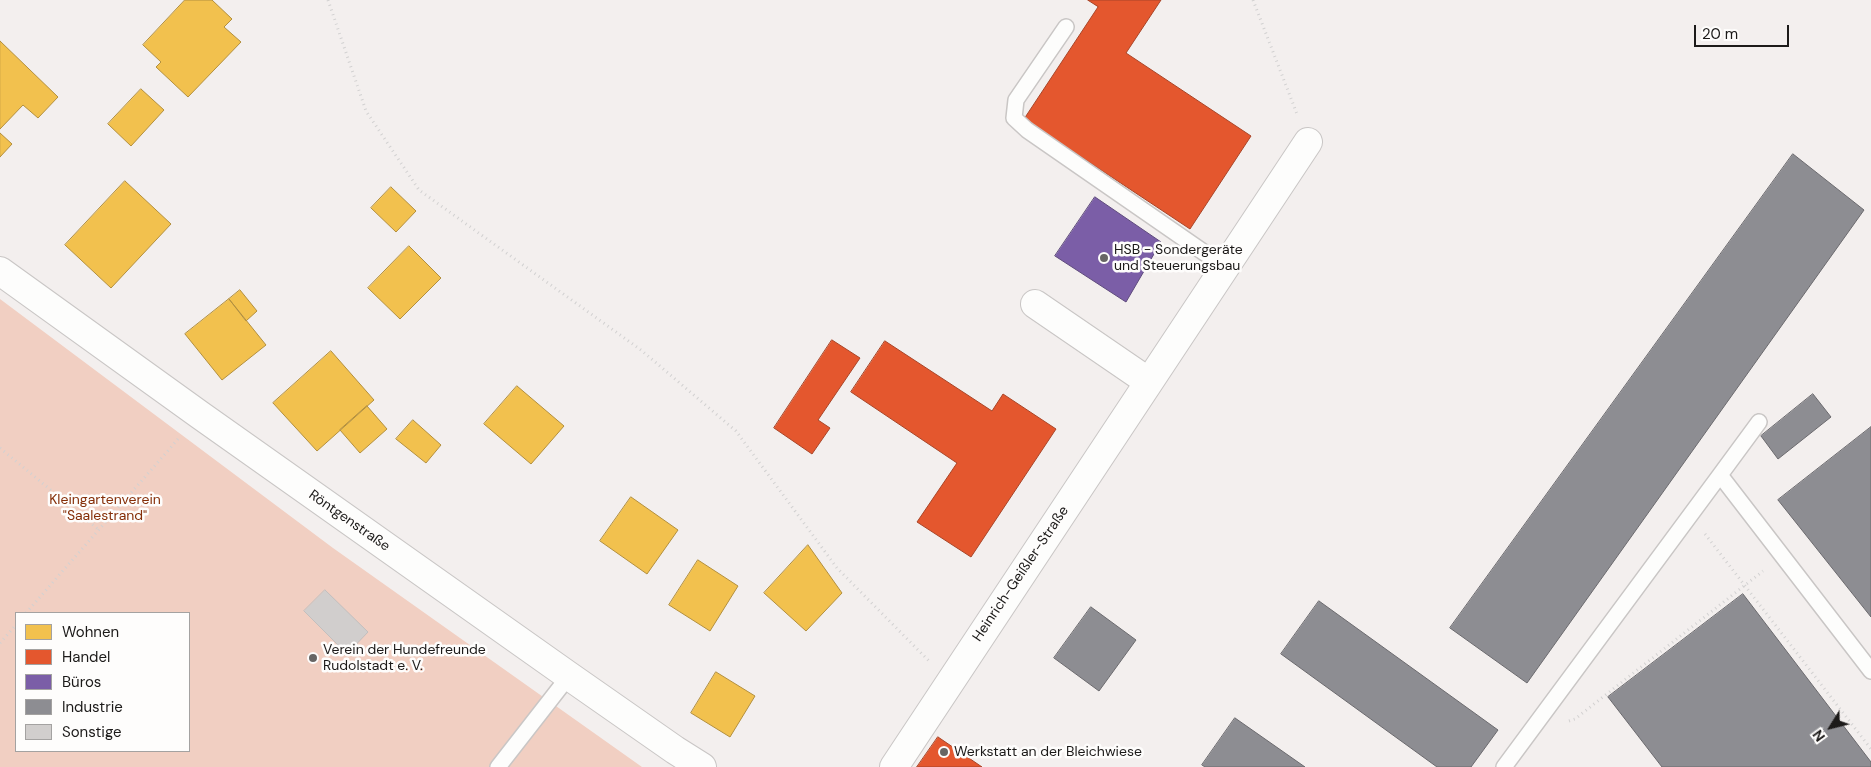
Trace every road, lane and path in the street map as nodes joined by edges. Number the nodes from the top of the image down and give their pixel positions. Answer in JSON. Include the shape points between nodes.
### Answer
{"nodes":[{"id":1,"x":328,"y":0,"type":"edge"},
{"id":2,"x":1253,"y":0,"type":"edge"},
{"id":3,"x":1066,"y":27,"type":"dead end"},
{"id":4,"x":1308,"y":142,"type":"joint"},
{"id":5,"x":1225,"y":267,"type":"junction"},
{"id":6,"x":0,"y":271,"type":"edge"},
{"id":7,"x":1035,"y":304,"type":"dead end"},
{"id":8,"x":1149,"y":382,"type":"junction"},
{"id":9,"x":200,"y":415,"type":"junction"},
{"id":10,"x":1759,"y":422,"type":"dead end"},
{"id":11,"x":0,"y":448,"type":"edge"},
{"id":12,"x":1720,"y":475,"type":"junction"},
{"id":13,"x":1690,"y":515,"type":"junction"},
{"id":14,"x":99,"y":530,"type":"junction"},
{"id":15,"x":1744,"y":585,"type":"junction"},
{"id":16,"x":27,"y":612,"type":"edge"},
{"id":17,"x":15,"y":626,"type":"edge"},
{"id":18,"x":0,"y":643,"type":"edge"},
{"id":19,"x":1871,"y":671,"type":"edge"},
{"id":20,"x":569,"y":676,"type":"junction"},
{"id":21,"x":949,"y":681,"type":"junction"},
{"id":22,"x":1534,"y":727,"type":"junction"},
{"id":23,"x":1871,"y":749,"type":"edge"},
{"id":24,"x":498,"y":767,"type":"edge"},
{"id":25,"x":702,"y":767,"type":"edge"},
{"id":26,"x":894,"y":767,"type":"edge"},
{"id":27,"x":1504,"y":767,"type":"edge"}],
"edges":[{"from":1,"to":21,"type":"path","via":[[366,111],[419,190],[641,350],[736,431],[837,568]]},
{"from":2,"to":4,"type":"path"},
{"from":3,"to":5,"type":"lane","via":[[1016,100],[1014,118],[1026,130]]},
{"from":4,"to":5,"type":"street","name":"Heinrich-Geißler-Straße"},
{"from":5,"to":8,"type":"street","name":"Heinrich-Geißler-Straße"},
{"from":6,"to":9,"type":"street","name":"Röntgenstraße"},
{"from":7,"to":8,"type":"street"},
{"from":8,"to":21,"type":"street","name":"Heinrich-Geißler-Straße"},
{"from":9,"to":14,"type":"path"},
{"from":9,"to":20,"type":"street","name":"Röntgenstraße"},
{"from":10,"to":12,"type":"lane"},
{"from":11,"to":14,"type":"path"},
{"from":12,"to":13,"type":"lane"},
{"from":12,"to":19,"type":"lane"},
{"from":13,"to":15,"type":"path"},
{"from":13,"to":22,"type":"lane"},
{"from":14,"to":16,"type":"path"},
{"from":15,"to":22,"type":"path","via":[[1575,719]]},
{"from":15,"to":23,"type":"path"},
{"from":17,"to":18,"type":"path"},
{"from":20,"to":24,"type":"lane"},
{"from":20,"to":25,"type":"street","name":"Röntgenstraße"},
{"from":21,"to":26,"type":"street","name":"Heinrich-Geißler-Straße"},
{"from":22,"to":27,"type":"lane"}]}
